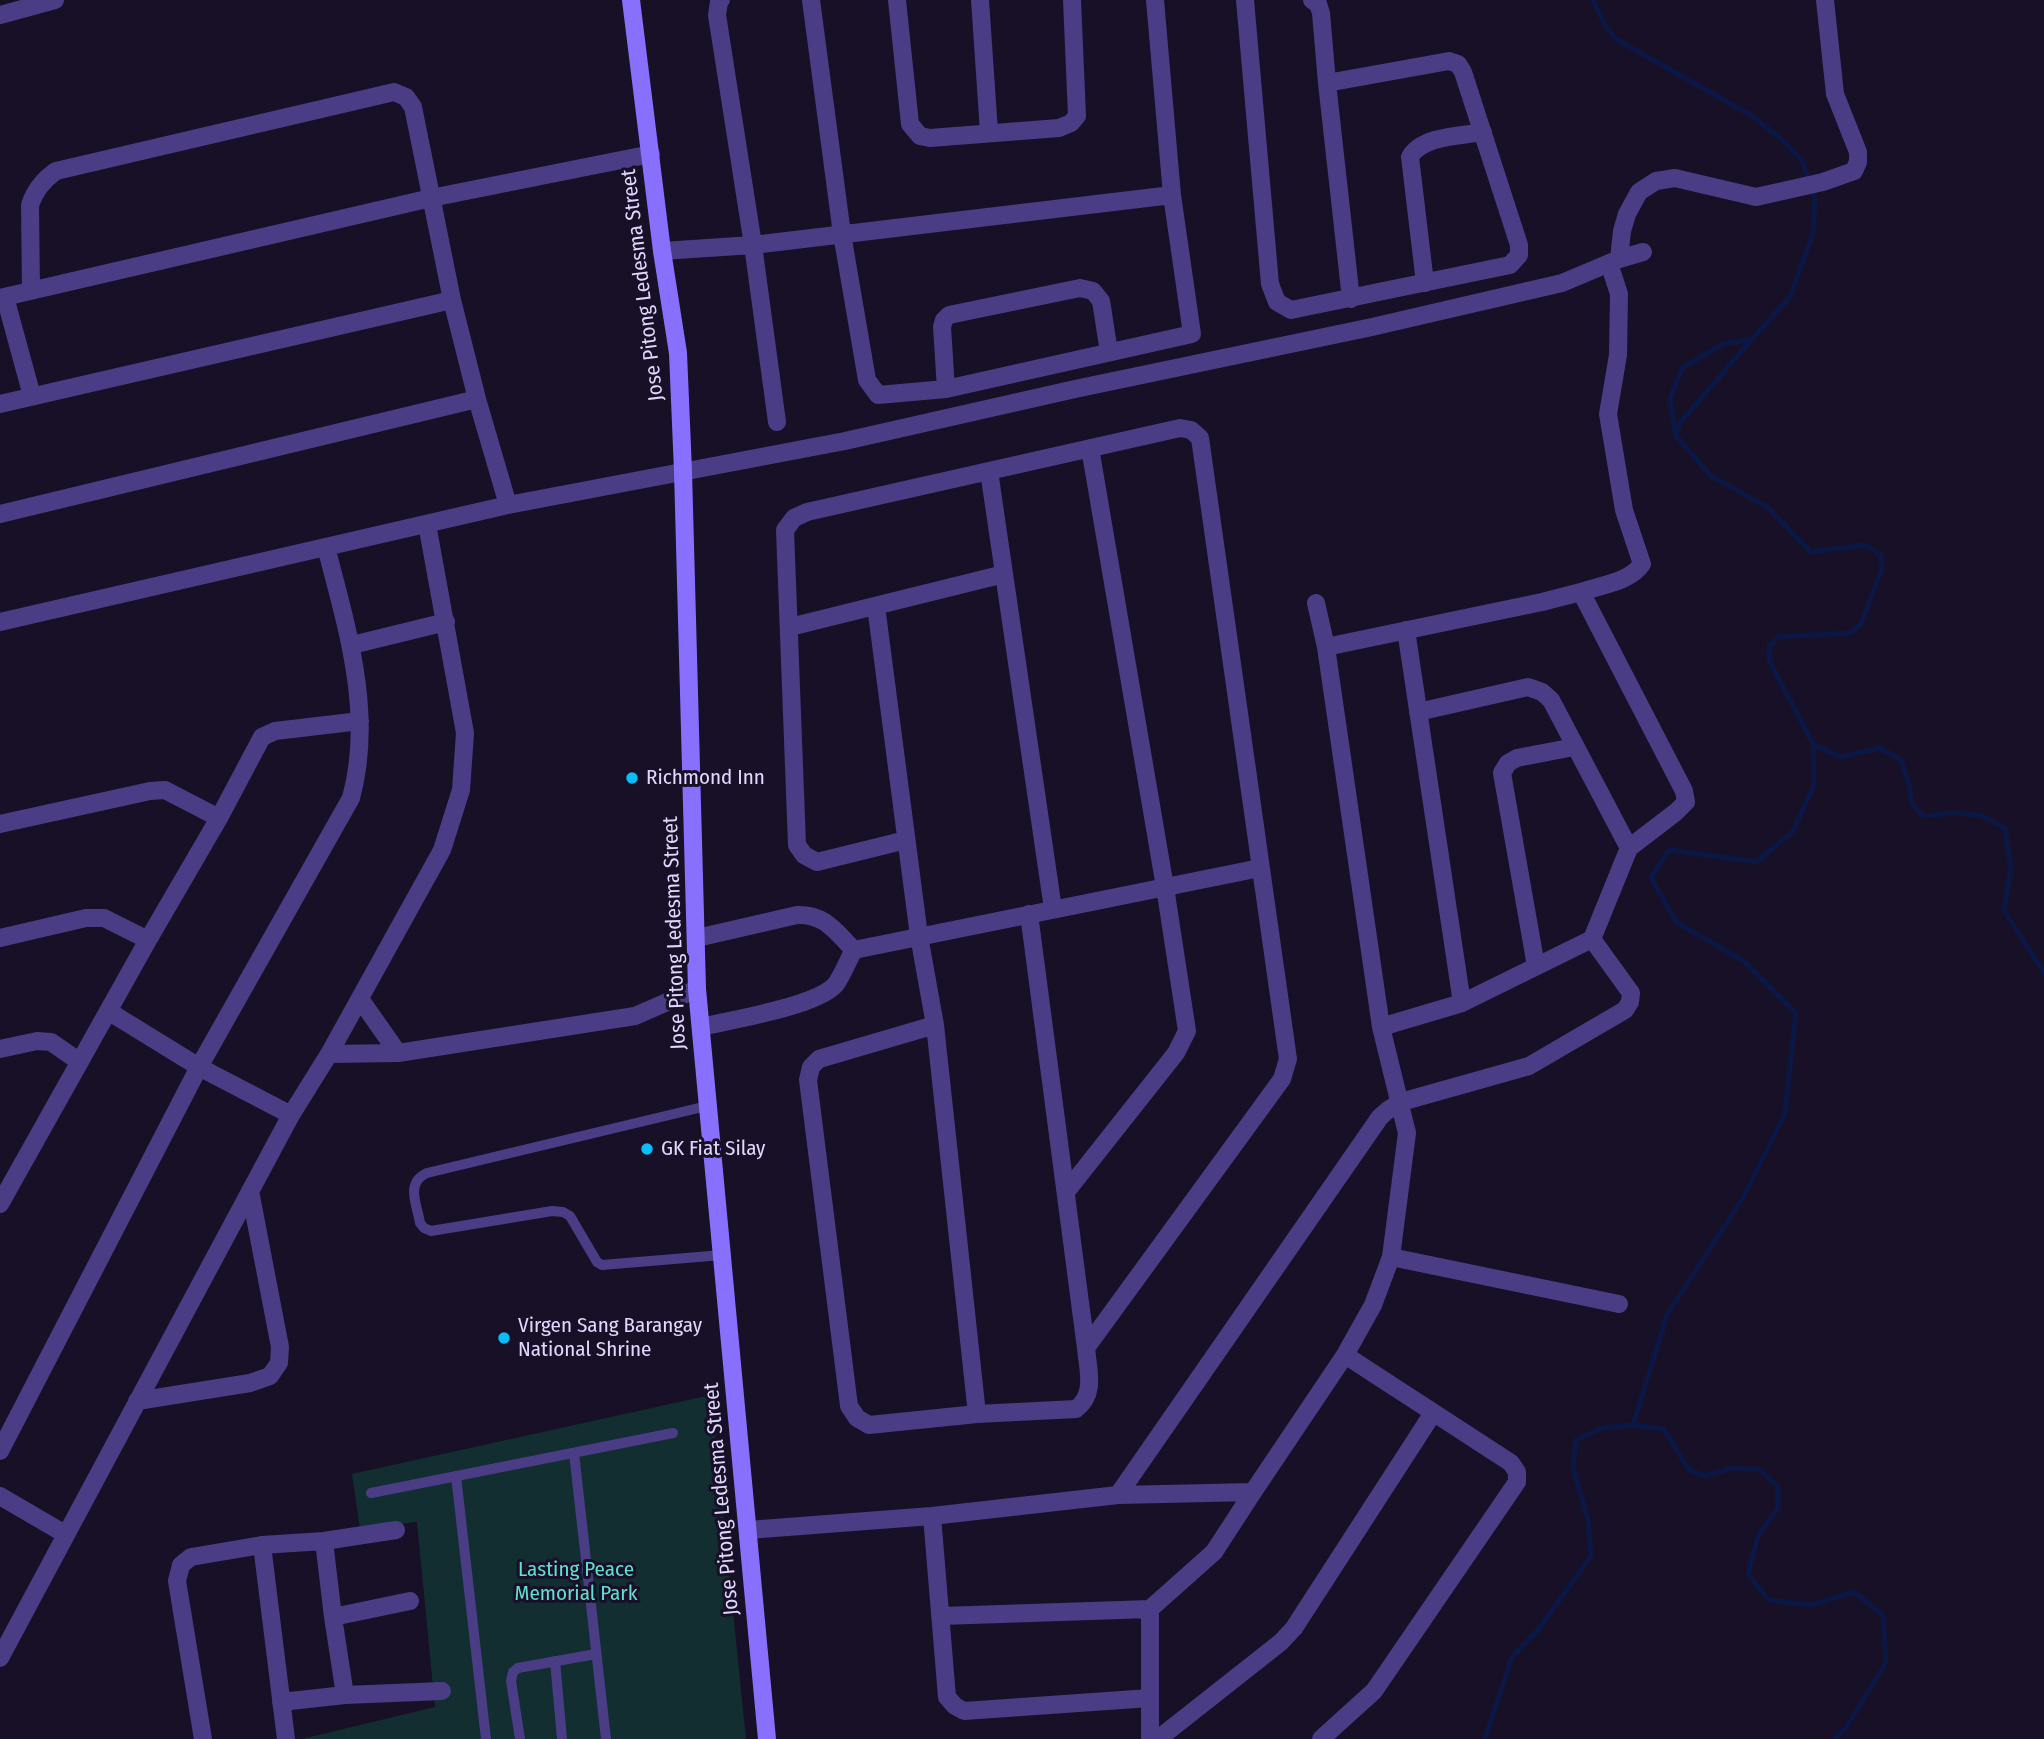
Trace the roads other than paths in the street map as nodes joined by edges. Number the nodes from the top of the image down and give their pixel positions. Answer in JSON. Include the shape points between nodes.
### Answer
{"nodes":[{"id":1,"x":55,"y":0,"type":"edge"},
{"id":2,"x":631,"y":0,"type":"edge"},
{"id":3,"x":721,"y":0,"type":"edge"},
{"id":4,"x":811,"y":0,"type":"edge"},
{"id":5,"x":897,"y":0,"type":"edge"},
{"id":6,"x":981,"y":0,"type":"edge"},
{"id":7,"x":1072,"y":0,"type":"edge"},
{"id":8,"x":1155,"y":0,"type":"edge"},
{"id":9,"x":1245,"y":0,"type":"edge"},
{"id":10,"x":1312,"y":0,"type":"edge"},
{"id":11,"x":1825,"y":0,"type":"edge"},
{"id":12,"x":0,"y":15,"type":"edge"},
{"id":13,"x":1327,"y":83,"type":"junction"},
{"id":14,"x":989,"y":132,"type":"junction"},
{"id":15,"x":1483,"y":132,"type":"junction"},
{"id":16,"x":651,"y":154,"type":"junction"},
{"id":17,"x":1172,"y":195,"type":"junction"},
{"id":18,"x":431,"y":198,"type":"junction"},
{"id":19,"x":842,"y":234,"type":"junction"},
{"id":20,"x":753,"y":245,"type":"junction"},
{"id":21,"x":662,"y":251,"type":"junction"},
{"id":22,"x":1643,"y":252,"type":"dead end"},
{"id":23,"x":1614,"y":261,"type":"junction"},
{"id":24,"x":1425,"y":283,"type":"junction"},
{"id":25,"x":31,"y":291,"type":"junction"},
{"id":26,"x":2,"y":298,"type":"edge"},
{"id":27,"x":1351,"y":299,"type":"junction"},
{"id":28,"x":452,"y":300,"type":"junction"},
{"id":29,"x":1192,"y":334,"type":"junction"},
{"id":30,"x":1109,"y":352,"type":"junction"},
{"id":31,"x":1197,"y":364,"type":"junction"},
{"id":32,"x":946,"y":389,"type":"junction"},
{"id":33,"x":32,"y":396,"type":"junction"},
{"id":34,"x":477,"y":399,"type":"junction"},
{"id":35,"x":0,"y":404,"type":"edge"},
{"id":36,"x":777,"y":422,"type":"dead end"},
{"id":37,"x":1090,"y":448,"type":"junction"},
{"id":38,"x":683,"y":471,"type":"junction"},
{"id":39,"x":989,"y":471,"type":"junction"},
{"id":40,"x":508,"y":505,"type":"junction"},
{"id":41,"x":0,"y":514,"type":"edge"},
{"id":42,"x":427,"y":524,"type":"junction"},
{"id":43,"x":326,"y":547,"type":"junction"},
{"id":44,"x":1004,"y":574,"type":"junction"},
{"id":45,"x":1581,"y":592,"type":"junction"},
{"id":46,"x":1316,"y":603,"type":"dead end"},
{"id":47,"x":876,"y":606,"type":"junction"},
{"id":48,"x":0,"y":622,"type":"edge"},
{"id":49,"x":446,"y":622,"type":"junction"},
{"id":50,"x":790,"y":627,"type":"junction"},
{"id":51,"x":1406,"y":630,"type":"junction"},
{"id":52,"x":352,"y":645,"type":"junction"},
{"id":53,"x":1326,"y":647,"type":"junction"},
{"id":54,"x":1418,"y":712,"type":"junction"},
{"id":55,"x":360,"y":721,"type":"junction"},
{"id":56,"x":1574,"y":747,"type":"junction"},
{"id":57,"x":219,"y":818,"type":"junction"},
{"id":58,"x":0,"y":824,"type":"edge"},
{"id":59,"x":906,"y":840,"type":"junction"},
{"id":60,"x":1629,"y":848,"type":"junction"},
{"id":61,"x":1260,"y":868,"type":"junction"},
{"id":62,"x":1165,"y":887,"type":"junction"},
{"id":63,"x":1053,"y":909,"type":"junction"},
{"id":64,"x":1029,"y":915,"type":"junction"},
{"id":65,"x":919,"y":936,"type":"junction"},
{"id":66,"x":0,"y":937,"type":"edge"},
{"id":67,"x":697,"y":938,"type":"junction"},
{"id":68,"x":1592,"y":939,"type":"junction"},
{"id":69,"x":148,"y":940,"type":"junction"},
{"id":70,"x":854,"y":950,"type":"junction"},
{"id":71,"x":1536,"y":967,"type":"junction"},
{"id":72,"x":697,"y":989,"type":"junction"},
{"id":73,"x":360,"y":999,"type":"junction"},
{"id":74,"x":1462,"y":1003,"type":"junction"},
{"id":75,"x":108,"y":1011,"type":"junction"},
{"id":76,"x":935,"y":1025,"type":"junction"},
{"id":77,"x":701,"y":1027,"type":"junction"},
{"id":78,"x":1381,"y":1027,"type":"junction"},
{"id":79,"x":0,"y":1049,"type":"edge"},
{"id":80,"x":398,"y":1053,"type":"junction"},
{"id":81,"x":329,"y":1054,"type":"junction"},
{"id":82,"x":80,"y":1062,"type":"junction"},
{"id":83,"x":199,"y":1067,"type":"junction"},
{"id":84,"x":1401,"y":1102,"type":"junction"},
{"id":85,"x":707,"y":1106,"type":"junction"},
{"id":86,"x":291,"y":1115,"type":"junction"},
{"id":87,"x":250,"y":1191,"type":"junction"},
{"id":88,"x":1066,"y":1192,"type":"junction"},
{"id":89,"x":0,"y":1204,"type":"edge"},
{"id":90,"x":722,"y":1255,"type":"junction"},
{"id":91,"x":1391,"y":1257,"type":"junction"},
{"id":92,"x":1619,"y":1304,"type":"dead end"},
{"id":93,"x":1086,"y":1349,"type":"junction"},
{"id":94,"x":1345,"y":1355,"type":"junction"},
{"id":95,"x":137,"y":1401,"type":"junction"},
{"id":96,"x":1433,"y":1413,"type":"junction"},
{"id":97,"x":977,"y":1414,"type":"junction"},
{"id":98,"x":673,"y":1433,"type":"dead end"},
{"id":99,"x":0,"y":1451,"type":"edge"},
{"id":100,"x":573,"y":1453,"type":"junction"},
{"id":101,"x":456,"y":1476,"type":"junction"},
{"id":102,"x":1253,"y":1492,"type":"junction"},
{"id":103,"x":371,"y":1493,"type":"dead end"},
{"id":104,"x":0,"y":1496,"type":"edge"},
{"id":105,"x":1118,"y":1496,"type":"junction"},
{"id":106,"x":932,"y":1516,"type":"junction"},
{"id":107,"x":396,"y":1530,"type":"dead end"},
{"id":108,"x":748,"y":1530,"type":"junction"},
{"id":109,"x":65,"y":1534,"type":"junction"},
{"id":110,"x":324,"y":1541,"type":"junction"},
{"id":111,"x":262,"y":1545,"type":"junction"},
{"id":112,"x":410,"y":1601,"type":"dead end"},
{"id":113,"x":1150,"y":1609,"type":"junction"},
{"id":114,"x":941,"y":1616,"type":"junction"},
{"id":115,"x":333,"y":1617,"type":"junction"},
{"id":116,"x":596,"y":1654,"type":"junction"},
{"id":117,"x":0,"y":1658,"type":"edge"},
{"id":118,"x":555,"y":1661,"type":"junction"},
{"id":119,"x":442,"y":1691,"type":"dead end"},
{"id":120,"x":345,"y":1695,"type":"junction"},
{"id":121,"x":1150,"y":1698,"type":"junction"},
{"id":122,"x":281,"y":1702,"type":"junction"},
{"id":123,"x":203,"y":1739,"type":"edge"},
{"id":124,"x":286,"y":1739,"type":"edge"},
{"id":125,"x":486,"y":1739,"type":"edge"},
{"id":126,"x":520,"y":1739,"type":"edge"},
{"id":127,"x":562,"y":1739,"type":"edge"},
{"id":128,"x":606,"y":1739,"type":"edge"},
{"id":129,"x":767,"y":1739,"type":"edge"},
{"id":130,"x":1150,"y":1739,"type":"edge"},
{"id":131,"x":1158,"y":1739,"type":"edge"},
{"id":132,"x":1321,"y":1739,"type":"edge"}],
"edges":[{"from":1,"to":12,"type":"street"},
{"from":2,"to":16,"type":"main road","name":"Jose Pitong Ledesma Street"},
{"from":3,"to":20,"type":"street","via":[[717,15]]},
{"from":4,"to":19,"type":"street"},
{"from":5,"to":14,"type":"street","via":[[910,124],[920,136],[930,138]]},
{"from":6,"to":14,"type":"street"},
{"from":7,"to":14,"type":"street","via":[[1077,116],[1059,128]]},
{"from":8,"to":17,"type":"street"},
{"from":9,"to":27,"type":"street","via":[[1270,284],[1277,302],[1291,310]]},
{"from":10,"to":13,"type":"street","via":[[1321,12]]},
{"from":11,"to":23,"type":"street","via":[[1835,94],[1858,152],[1854,171],[1756,197],[1675,178],[1656,181],[1639,192],[1627,214]]},
{"from":13,"to":15,"type":"street","via":[[1449,61],[1463,72]]},
{"from":13,"to":27,"type":"street"},
{"from":15,"to":24,"type":"street","via":[[1425,142],[1410,157]]},
{"from":15,"to":24,"type":"street","via":[[1520,244],[1519,255],[1510,265]]},
{"from":16,"to":18,"type":"street"},
{"from":16,"to":21,"type":"main road","name":"Jose Pitong Ledesma Street"},
{"from":17,"to":19,"type":"street"},
{"from":17,"to":29,"type":"street"},
{"from":18,"to":25,"type":"street"},
{"from":18,"to":25,"type":"street","via":[[413,107],[394,92],[56,172],[43,180],[30,205]]},
{"from":18,"to":28,"type":"street"},
{"from":19,"to":20,"type":"street"},
{"from":19,"to":32,"type":"street","via":[[872,388],[878,395]]},
{"from":20,"to":21,"type":"street"},
{"from":20,"to":36,"type":"street"},
{"from":21,"to":38,"type":"main road","name":"Jose Pitong Ledesma Street","via":[[678,353]]},
{"from":22,"to":23,"type":"street"},
{"from":23,"to":31,"type":"street","via":[[1562,282]]},
{"from":23,"to":45,"type":"street","via":[[1619,294],[1618,355],[1608,414],[1624,510],[1642,564],[1629,577]]},
{"from":24,"to":27,"type":"street"},
{"from":25,"to":26,"type":"street"},
{"from":26,"to":33,"type":"street"},
{"from":28,"to":33,"type":"street"},
{"from":28,"to":34,"type":"street"},
{"from":29,"to":30,"type":"street"},
{"from":29,"to":31,"type":"street"},
{"from":30,"to":32,"type":"street"},
{"from":30,"to":32,"type":"street","via":[[1101,301],[1080,288],[949,315],[942,327]]},
{"from":31,"to":38,"type":"street","via":[[845,441]]},
{"from":33,"to":35,"type":"street"},
{"from":34,"to":40,"type":"street"},
{"from":34,"to":41,"type":"street"},
{"from":37,"to":39,"type":"street"},
{"from":37,"to":61,"type":"street","via":[[1180,428],[1200,438]]},
{"from":37,"to":62,"type":"street"},
{"from":38,"to":40,"type":"street"},
{"from":38,"to":67,"type":"main road","name":"Jose Pitong Ledesma Street"},
{"from":39,"to":44,"type":"street"},
{"from":39,"to":50,"type":"street","via":[[794,518],[785,530]]},
{"from":40,"to":42,"type":"street"},
{"from":42,"to":43,"type":"street"},
{"from":42,"to":49,"type":"street"},
{"from":43,"to":48,"type":"street"},
{"from":43,"to":52,"type":"street"},
{"from":44,"to":47,"type":"street"},
{"from":44,"to":63,"type":"street"},
{"from":45,"to":51,"type":"street"},
{"from":45,"to":60,"type":"street","via":[[1686,802]]},
{"from":46,"to":53,"type":"street"},
{"from":47,"to":50,"type":"street"},
{"from":47,"to":59,"type":"street"},
{"from":49,"to":52,"type":"street"},
{"from":49,"to":73,"type":"street","via":[[466,733],[461,790],[442,850]]},
{"from":50,"to":59,"type":"street","via":[[797,845],[817,862]]},
{"from":51,"to":53,"type":"street"},
{"from":51,"to":54,"type":"street"},
{"from":52,"to":55,"type":"street"},
{"from":53,"to":78,"type":"street"},
{"from":54,"to":56,"type":"street","via":[[1528,687],[1550,700]]},
{"from":54,"to":74,"type":"street"},
{"from":55,"to":57,"type":"street","via":[[275,731],[262,737]]},
{"from":55,"to":83,"type":"street","via":[[351,798]]},
{"from":56,"to":60,"type":"street"},
{"from":56,"to":71,"type":"street","via":[[1517,758],[1502,773]]},
{"from":57,"to":58,"type":"street","via":[[165,790]]},
{"from":57,"to":69,"type":"street"},
{"from":59,"to":65,"type":"street"},
{"from":60,"to":68,"type":"street"},
{"from":61,"to":62,"type":"street"},
{"from":61,"to":93,"type":"street","via":[[1288,1059],[1282,1079]]},
{"from":62,"to":63,"type":"street"},
{"from":62,"to":88,"type":"street","via":[[1187,1031],[1176,1053]]},
{"from":63,"to":64,"type":"street"},
{"from":64,"to":65,"type":"street"},
{"from":64,"to":88,"type":"street"},
{"from":65,"to":70,"type":"street"},
{"from":65,"to":76,"type":"street"},
{"from":66,"to":69,"type":"street","via":[[104,918]]},
{"from":67,"to":70,"type":"street","via":[[810,914],[823,919]]},
{"from":67,"to":72,"type":"main road","name":"Jose Pitong Ledesma Street"},
{"from":68,"to":71,"type":"street"},
{"from":68,"to":84,"type":"street","via":[[1631,993],[1625,1010],[1529,1066]]},
{"from":69,"to":75,"type":"street"},
{"from":70,"to":77,"type":"street","via":[[835,985],[820,996]]},
{"from":71,"to":74,"type":"street"},
{"from":72,"to":77,"type":"main road","name":"Jose Pitong Ledesma Street"},
{"from":72,"to":80,"type":"street","via":[[635,1016]]},
{"from":73,"to":80,"type":"street"},
{"from":73,"to":81,"type":"street"},
{"from":74,"to":78,"type":"street"},
{"from":75,"to":82,"type":"street"},
{"from":75,"to":83,"type":"street"},
{"from":76,"to":97,"type":"street"},
{"from":76,"to":97,"type":"street","via":[[819,1059],[808,1080],[849,1406],[869,1425]]},
{"from":77,"to":85,"type":"main road","name":"Jose Pitong Ledesma Street"},
{"from":78,"to":84,"type":"street"},
{"from":79,"to":82,"type":"street","via":[[51,1042]]},
{"from":80,"to":81,"type":"street"},
{"from":81,"to":86,"type":"street"},
{"from":82,"to":89,"type":"street"},
{"from":83,"to":86,"type":"street"},
{"from":83,"to":99,"type":"street"},
{"from":84,"to":91,"type":"street","via":[[1407,1133]]},
{"from":84,"to":105,"type":"street","via":[[1380,1117]]},
{"from":85,"to":90,"type":"main road","name":"Jose Pitong Ledesma Street"},
{"from":85,"to":90,"type":"lane","via":[[427,1173],[413,1186],[421,1223],[431,1231],[552,1210],[570,1216],[602,1265]]},
{"from":86,"to":87,"type":"street"},
{"from":87,"to":95,"type":"street"},
{"from":87,"to":95,"type":"street","via":[[279,1363],[270,1376],[250,1383]]},
{"from":88,"to":93,"type":"street"},
{"from":90,"to":108,"type":"main road","name":"Jose Pitong Ledesma Street"},
{"from":91,"to":92,"type":"street"},
{"from":91,"to":94,"type":"street","via":[[1373,1305]]},
{"from":93,"to":97,"type":"street","via":[[1089,1393],[1076,1409]]},
{"from":94,"to":96,"type":"street"},
{"from":94,"to":102,"type":"street"},
{"from":95,"to":109,"type":"street"},
{"from":96,"to":131,"type":"street","via":[[1294,1628]]},
{"from":96,"to":132,"type":"street","via":[[1511,1463],[1517,1482],[1374,1691]]},
{"from":98,"to":100,"type":"lane"},
{"from":100,"to":101,"type":"lane"},
{"from":100,"to":116,"type":"lane"},
{"from":101,"to":103,"type":"lane"},
{"from":101,"to":125,"type":"lane"},
{"from":102,"to":105,"type":"street"},
{"from":102,"to":113,"type":"street","via":[[1214,1552]]},
{"from":104,"to":109,"type":"street"},
{"from":105,"to":106,"type":"street"},
{"from":106,"to":108,"type":"street"},
{"from":106,"to":114,"type":"street"},
{"from":107,"to":110,"type":"street"},
{"from":108,"to":129,"type":"main road","name":"Jose Pitong Ledesma Street"},
{"from":109,"to":117,"type":"street"},
{"from":110,"to":111,"type":"street"},
{"from":110,"to":115,"type":"street"},
{"from":111,"to":122,"type":"street"},
{"from":111,"to":123,"type":"street","via":[[191,1557],[181,1565],[177,1581]]},
{"from":112,"to":115,"type":"street"},
{"from":113,"to":114,"type":"street"},
{"from":113,"to":121,"type":"street"},
{"from":114,"to":121,"type":"street","via":[[947,1697],[964,1711]]},
{"from":115,"to":120,"type":"street"},
{"from":116,"to":118,"type":"lane"},
{"from":116,"to":128,"type":"lane"},
{"from":118,"to":126,"type":"lane","via":[[513,1672]]},
{"from":118,"to":127,"type":"lane"},
{"from":119,"to":120,"type":"street"},
{"from":120,"to":122,"type":"street"},
{"from":121,"to":130,"type":"street"},
{"from":122,"to":124,"type":"street"}]}
